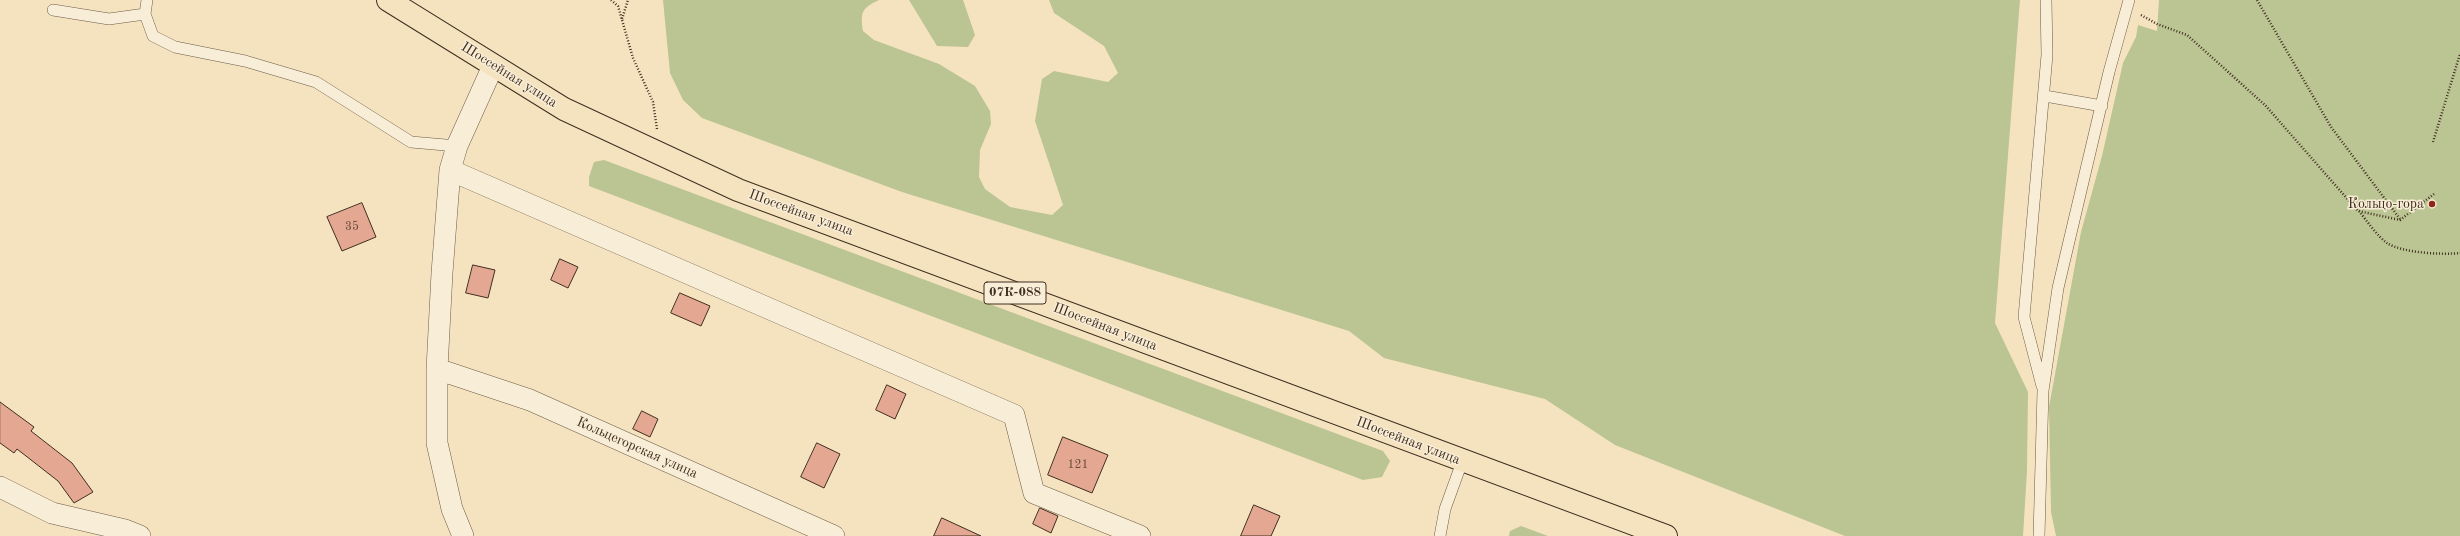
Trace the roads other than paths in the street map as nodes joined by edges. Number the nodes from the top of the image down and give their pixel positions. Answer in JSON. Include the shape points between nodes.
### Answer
{"nodes":[{"id":1,"x":147,"y":0,"type":"edge"},
{"id":2,"x":388,"y":0,"type":"edge"},
{"id":3,"x":2046,"y":0,"type":"edge"},
{"id":4,"x":2128,"y":4,"type":"edge"},
{"id":5,"x":53,"y":10,"type":"dead end"},
{"id":6,"x":145,"y":14,"type":"junction"},
{"id":7,"x":493,"y":66,"type":"junction"},
{"id":8,"x":2045,"y":96,"type":"junction"},
{"id":9,"x":2102,"y":106,"type":"junction"},
{"id":10,"x":456,"y":146,"type":"junction"},
{"id":11,"x":450,"y":170,"type":"junction"},
{"id":12,"x":437,"y":369,"type":"junction"},
{"id":13,"x":2043,"y":391,"type":"junction"},
{"id":14,"x":1462,"y":462,"type":"junction"},
{"id":15,"x":0,"y":487,"type":"edge"},
{"id":16,"x":140,"y":536,"type":"edge"},
{"id":17,"x":463,"y":536,"type":"edge"},
{"id":18,"x":834,"y":536,"type":"edge"},
{"id":19,"x":1140,"y":536,"type":"edge"},
{"id":20,"x":1440,"y":536,"type":"edge"},
{"id":21,"x":1666,"y":536,"type":"edge"},
{"id":22,"x":2039,"y":536,"type":"edge"}],
"edges":[{"from":1,"to":6,"type":"lane"},
{"from":2,"to":7,"type":"main road","name":"Шоссейная улица","number":"07К-088"},
{"from":3,"to":8,"type":"lane"},
{"from":4,"to":9,"type":"lane"},
{"from":5,"to":6,"type":"lane","via":[[109,19]]},
{"from":6,"to":10,"type":"lane","via":[[153,36],[176,47],[245,61],[316,82],[411,142]]},
{"from":7,"to":10,"type":"street"},
{"from":7,"to":14,"type":"main road","name":"Шоссейная улица","number":"07К-088","via":[[564,109],[738,190]]},
{"from":8,"to":9,"type":"lane"},
{"from":8,"to":13,"type":"lane","via":[[2035,177],[2024,317]]},
{"from":9,"to":13,"type":"lane","via":[[2058,288]]},
{"from":10,"to":11,"type":"street"},
{"from":11,"to":12,"type":"street"},
{"from":11,"to":19,"type":"street","via":[[1014,415],[1034,492]]},
{"from":12,"to":17,"type":"street","via":[[437,443],[452,509]]},
{"from":12,"to":18,"type":"street","name":"Кольцегорская улица","via":[[530,400]]},
{"from":13,"to":22,"type":"lane"},
{"from":14,"to":20,"type":"lane","via":[[1445,509]]},
{"from":14,"to":21,"type":"main road","name":"Шоссейная улица","number":"07К-088"},
{"from":15,"to":16,"type":"street","via":[[52,513],[125,530]]}]}
